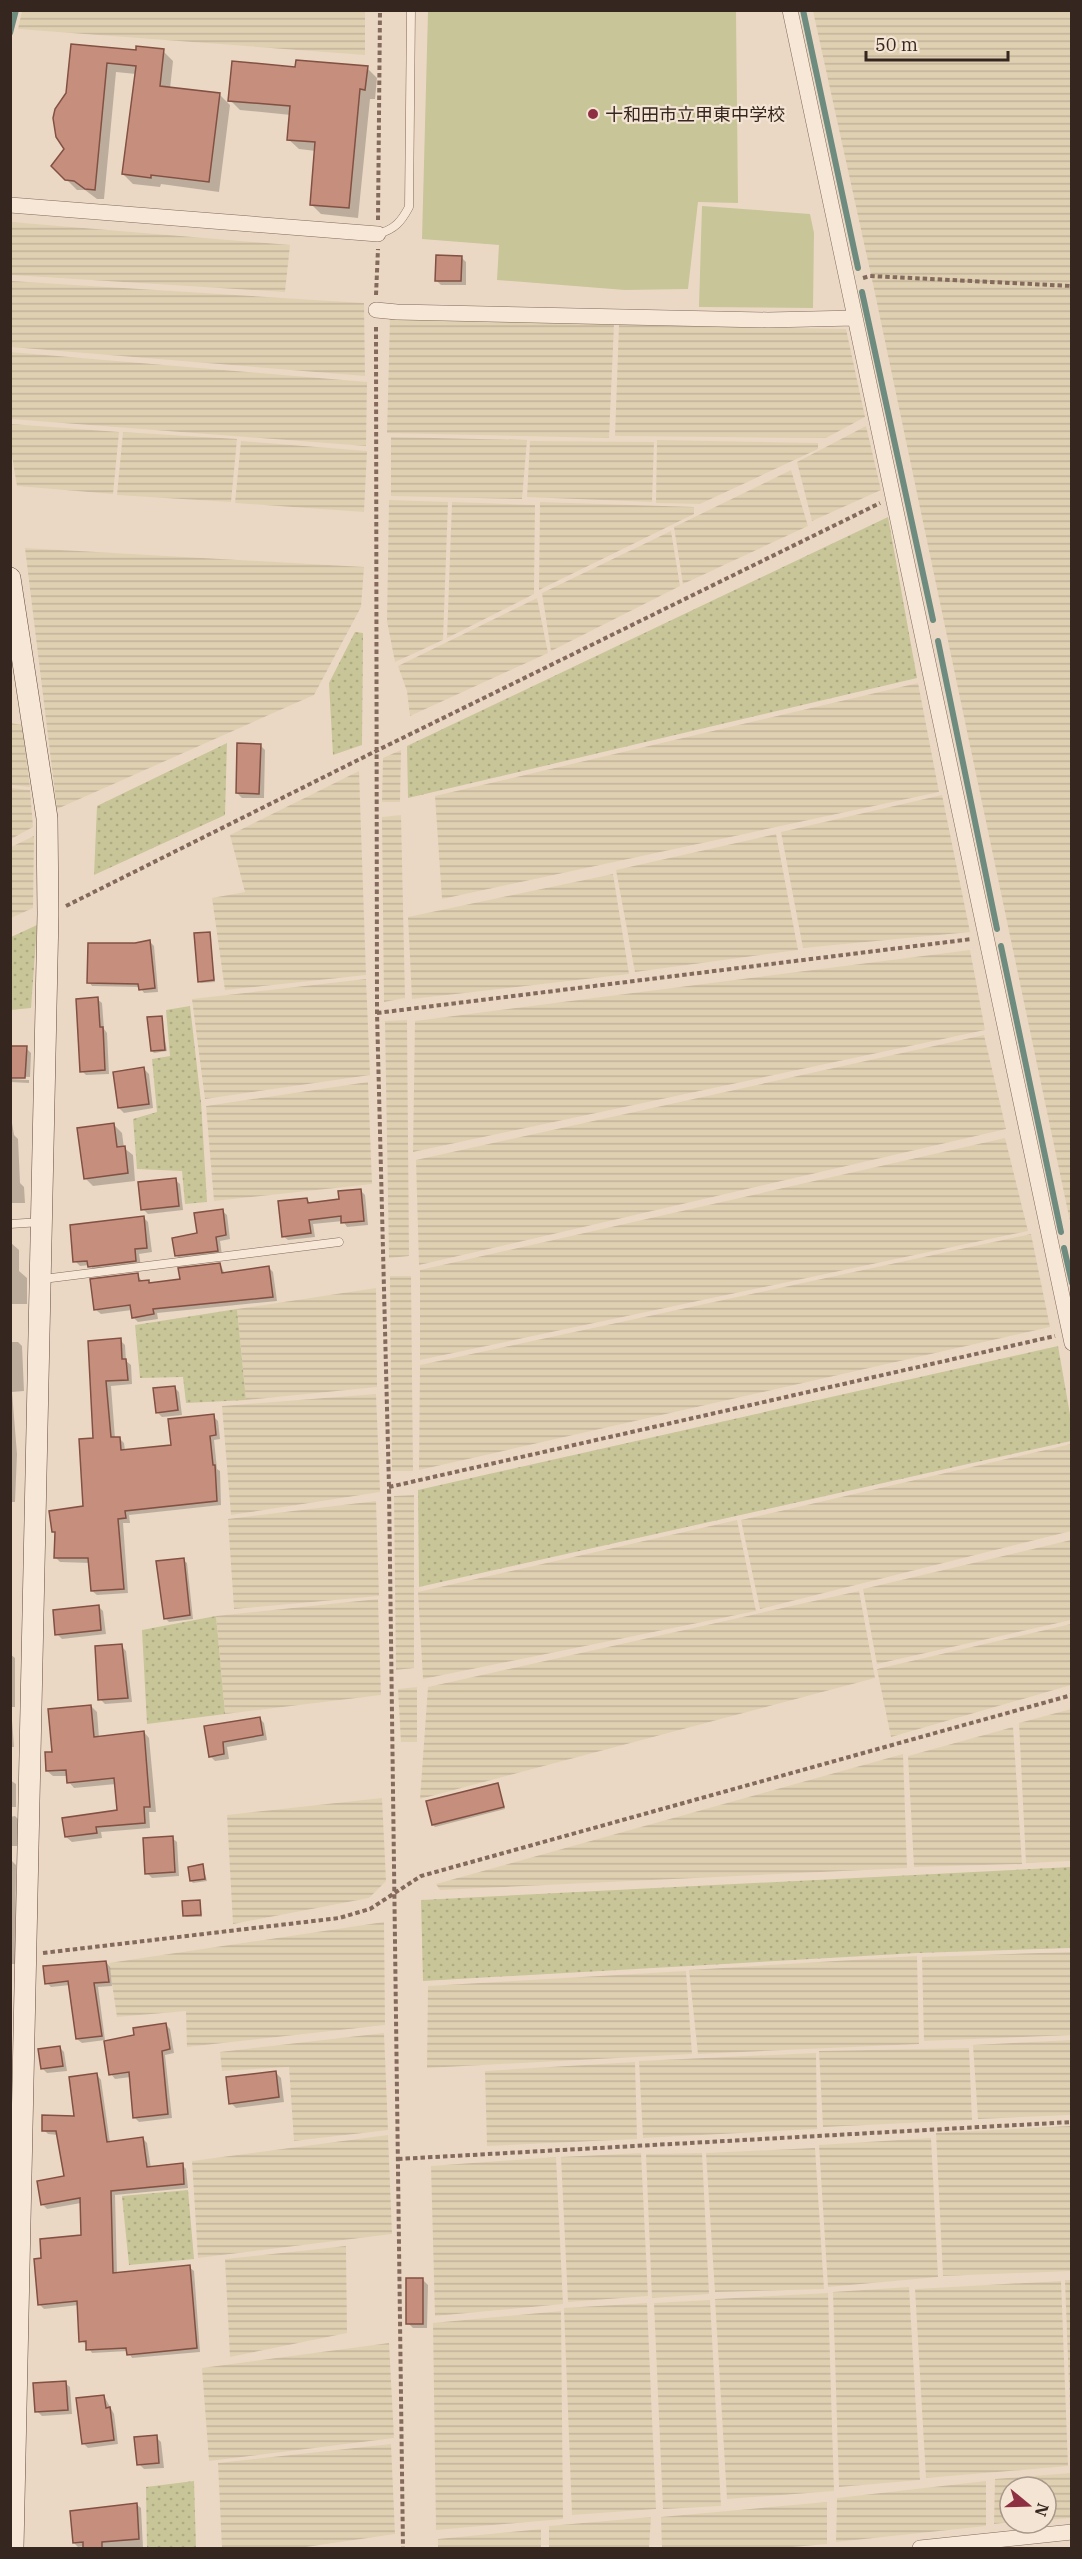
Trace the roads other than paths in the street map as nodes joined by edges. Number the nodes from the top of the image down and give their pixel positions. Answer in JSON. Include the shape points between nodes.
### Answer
{"nodes":[{"id":1,"x":411,"y":10,"type":"edge"},
{"id":2,"x":790,"y":10,"type":"edge"},
{"id":3,"x":10,"y":205,"type":"edge"},
{"id":4,"x":378,"y":234,"type":"joint"},
{"id":5,"x":376,"y":310,"type":"road end"},
{"id":6,"x":855,"y":318,"type":"junction"},
{"id":7,"x":10,"y":578,"type":"edge"},
{"id":8,"x":42,"y":1222,"type":"junction"},
{"id":9,"x":10,"y":1224,"type":"edge"},
{"id":10,"x":339,"y":1242,"type":"dead end"},
{"id":11,"x":41,"y":1280,"type":"junction"},
{"id":12,"x":1070,"y":1338,"type":"edge"},
{"id":13,"x":13,"y":2455,"type":"edge"},
{"id":14,"x":1071,"y":2532,"type":"edge"},
{"id":15,"x":13,"y":2548,"type":"edge"},
{"id":16,"x":920,"y":2548,"type":"edge"}],
"edges":[{"from":1,"to":4,"type":"lane","via":[[409,207],[400,223]]},
{"from":2,"to":6,"type":"street"},
{"from":3,"to":4,"type":"street"},
{"from":5,"to":6,"type":"street","via":[[768,320]]},
{"from":6,"to":12,"type":"street"},
{"from":7,"to":8,"type":"street","via":[[47,819]]},
{"from":8,"to":9,"type":"lane"},
{"from":8,"to":11,"type":"street"},
{"from":10,"to":11,"type":"lane"},
{"from":11,"to":13,"type":"street"},
{"from":13,"to":15,"type":"street"},
{"from":14,"to":16,"type":"street"}]}
